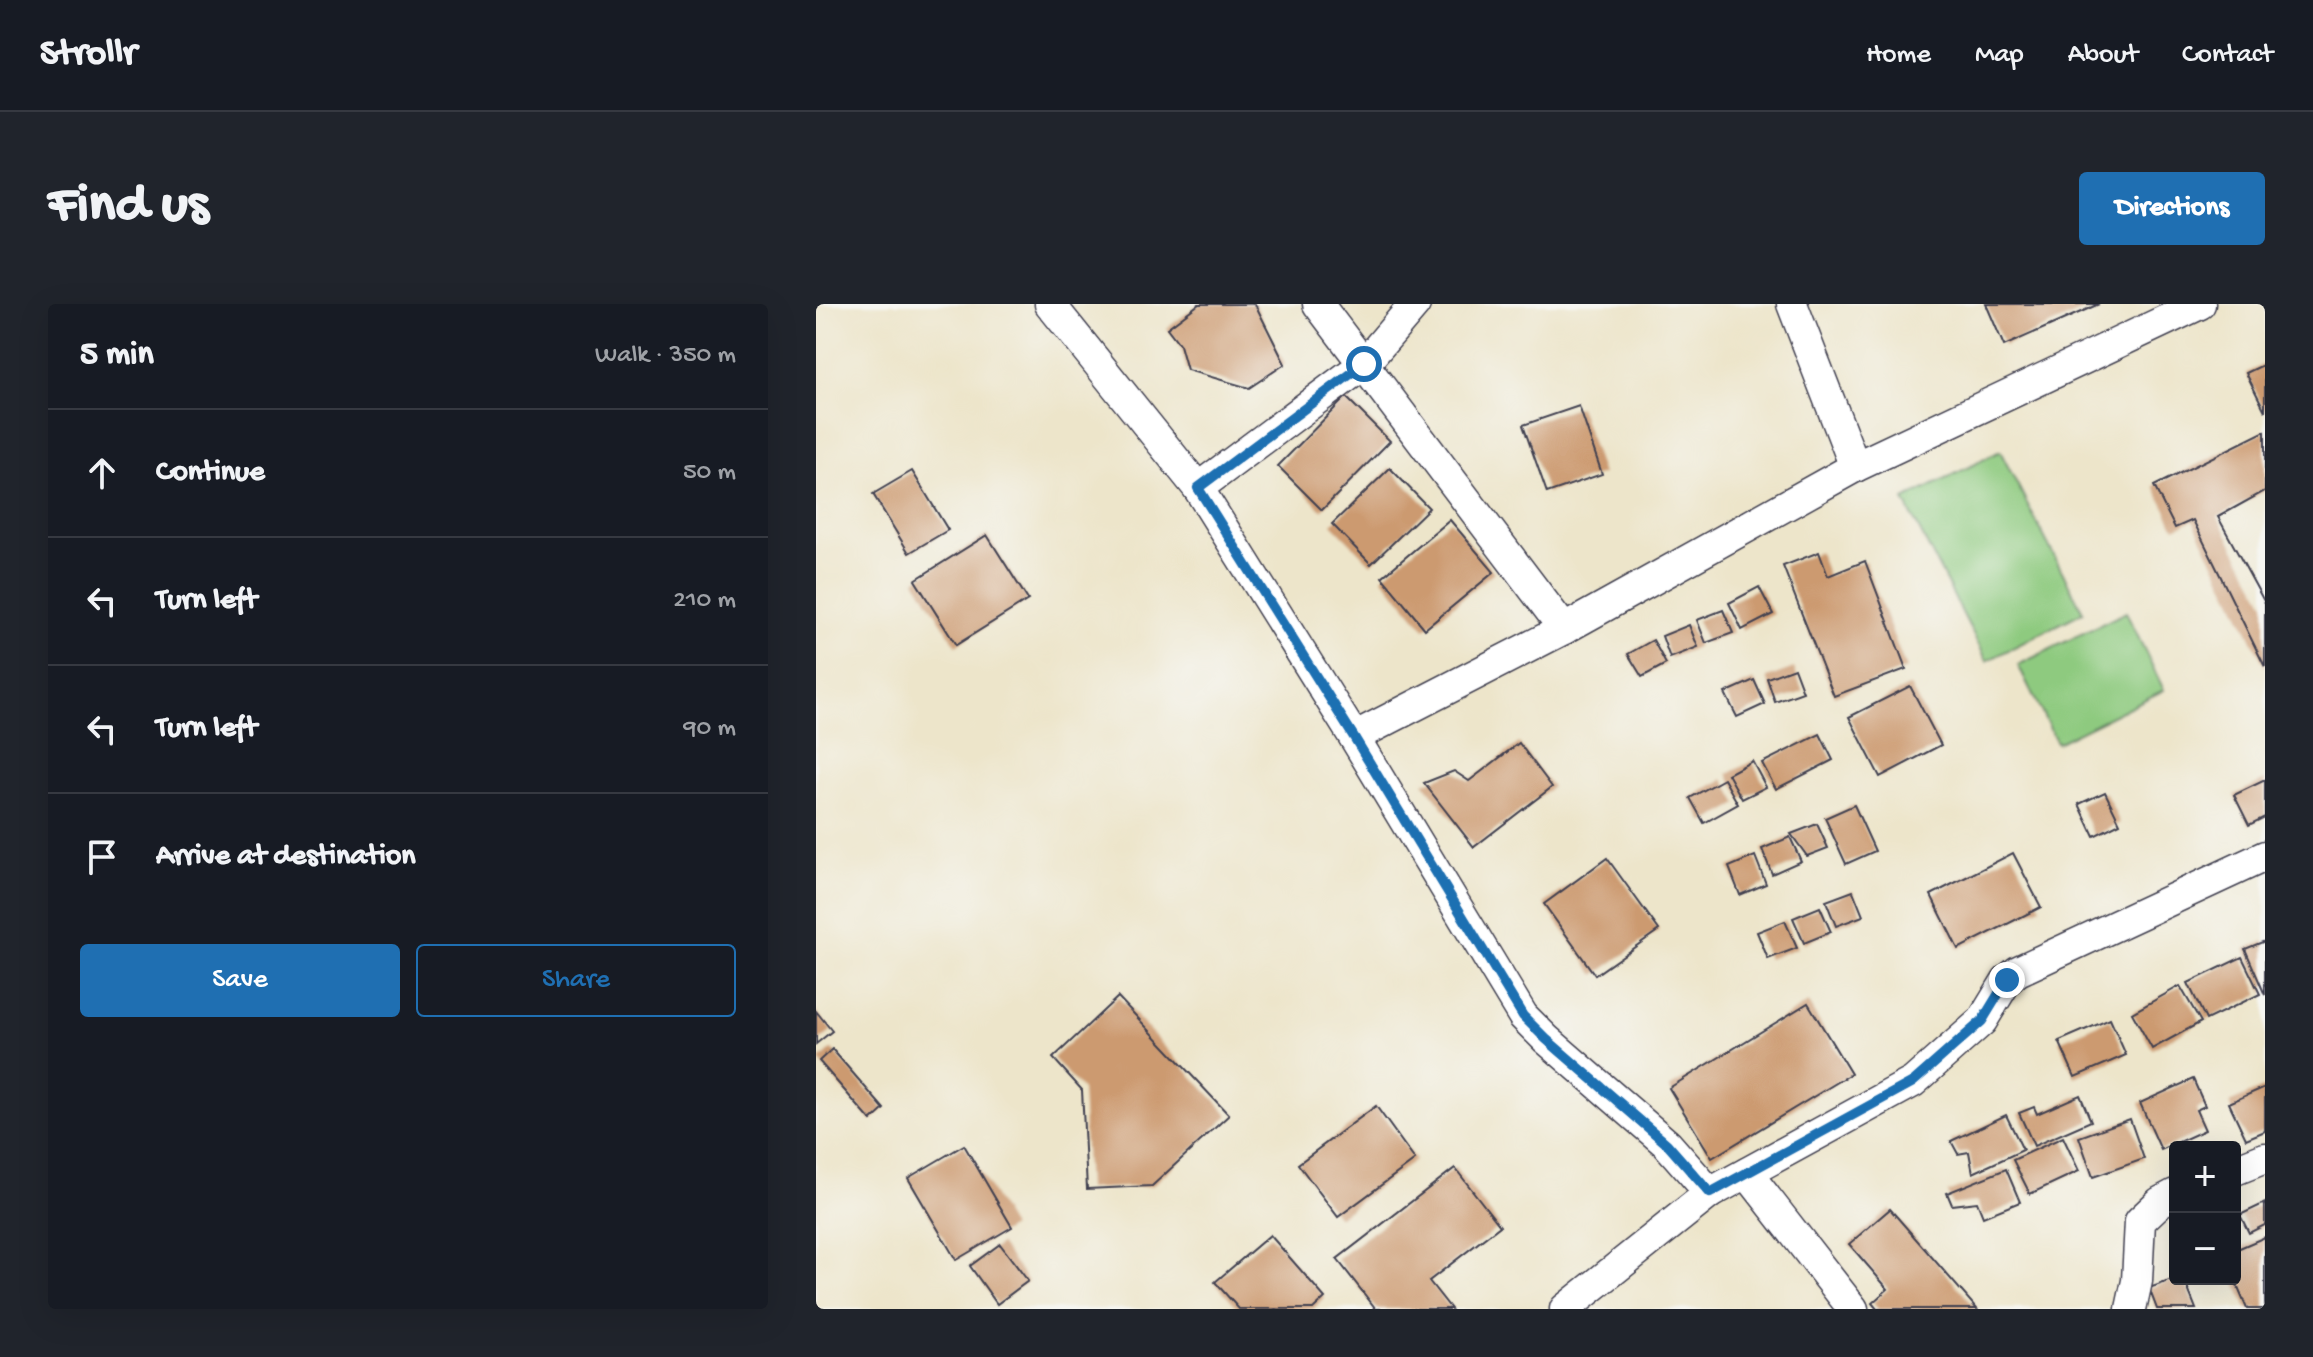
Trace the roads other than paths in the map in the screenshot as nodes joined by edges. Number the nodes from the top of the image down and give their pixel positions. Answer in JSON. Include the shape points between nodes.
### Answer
{"nodes":[{"id":1,"x":1050,"y":304,"type":"edge"},
{"id":2,"x":1318,"y":304,"type":"edge"},
{"id":3,"x":1415,"y":304,"type":"edge"},
{"id":4,"x":1792,"y":304,"type":"edge"},
{"id":5,"x":2200,"y":304,"type":"edge"},
{"id":6,"x":1364,"y":364,"type":"junction"},
{"id":7,"x":1855,"y":467,"type":"junction"},
{"id":8,"x":1198,"y":488,"type":"junction"},
{"id":9,"x":1564,"y":629,"type":"junction"},
{"id":10,"x":1354,"y":737,"type":"junction"},
{"id":11,"x":2265,"y":856,"type":"edge"},
{"id":12,"x":2265,"y":1158,"type":"edge"},
{"id":13,"x":2241,"y":1168,"type":"edge"},
{"id":14,"x":1747,"y":1173,"type":"junction"},
{"id":15,"x":1710,"y":1193,"type":"junction"},
{"id":16,"x":2169,"y":1197,"type":"edge"},
{"id":17,"x":1565,"y":1309,"type":"edge"},
{"id":18,"x":1853,"y":1309,"type":"edge"},
{"id":19,"x":2131,"y":1309,"type":"edge"}],
"edges":[{"from":1,"to":8,"type":"street"},
{"from":2,"to":6,"type":"street"},
{"from":3,"to":6,"type":"street"},
{"from":4,"to":7,"type":"street"},
{"from":5,"to":7,"type":"street"},
{"from":6,"to":8,"type":"street"},
{"from":6,"to":9,"type":"street"},
{"from":7,"to":9,"type":"street"},
{"from":8,"to":10,"type":"street"},
{"from":9,"to":10,"type":"street"},
{"from":10,"to":15,"type":"street","via":[[1523,1016],[1667,1144]]},
{"from":11,"to":14,"type":"street","via":[[2018,971],[1982,1021],[1913,1082]]},
{"from":12,"to":13,"type":"street"},
{"from":14,"to":15,"type":"street"},
{"from":14,"to":18,"type":"street"},
{"from":15,"to":17,"type":"street"},
{"from":16,"to":19,"type":"street","via":[[2140,1221]]}]}
